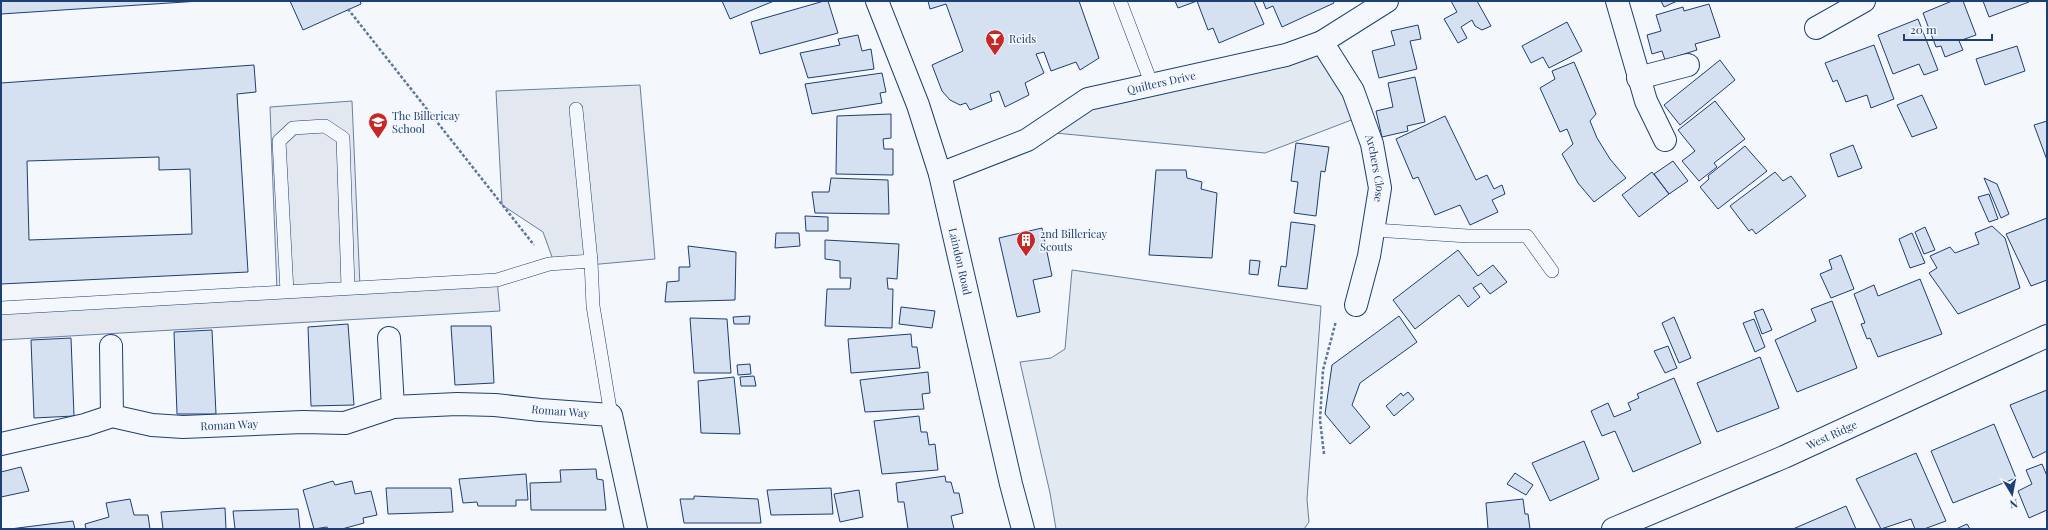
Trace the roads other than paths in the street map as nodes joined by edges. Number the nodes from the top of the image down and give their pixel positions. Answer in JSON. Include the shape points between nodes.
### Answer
{"nodes":[{"id":1,"x":877,"y":1,"type":"edge"},
{"id":2,"x":1120,"y":1,"type":"edge"},
{"id":3,"x":1387,"y":1,"type":"edge"},
{"id":4,"x":1617,"y":1,"type":"edge"},
{"id":5,"x":1864,"y":1,"type":"edge"},
{"id":6,"x":1816,"y":28,"type":"dead end"},
{"id":7,"x":1322,"y":42,"type":"junction"},
{"id":8,"x":1688,"y":65,"type":"dead end"},
{"id":9,"x":1638,"y":78,"type":"junction"},
{"id":10,"x":1152,"y":85,"type":"junction"},
{"id":11,"x":576,"y":109,"type":"dead end"},
{"id":12,"x":1665,"y":140,"type":"dead end"},
{"id":13,"x":940,"y":174,"type":"junction"},
{"id":14,"x":1374,"y":230,"type":"junction"},
{"id":15,"x":591,"y":261,"type":"junction"},
{"id":16,"x":1552,"y":271,"type":"dead end"},
{"id":17,"x":348,"y":288,"type":"junction"},
{"id":18,"x":286,"y":292,"type":"junction"},
{"id":19,"x":1356,"y":305,"type":"road end"},
{"id":20,"x":1,"y":308,"type":"edge"},
{"id":21,"x":2047,"y":336,"type":"edge"},
{"id":22,"x":389,"y":338,"type":"dead end"},
{"id":23,"x":111,"y":346,"type":"dead end"},
{"id":24,"x":393,"y":407,"type":"junction"},
{"id":25,"x":611,"y":415,"type":"junction"},
{"id":26,"x":112,"y":416,"type":"junction"},
{"id":27,"x":1,"y":444,"type":"edge"},
{"id":28,"x":636,"y":529,"type":"edge"},
{"id":29,"x":1023,"y":529,"type":"edge"},
{"id":30,"x":1613,"y":529,"type":"edge"}],
"edges":[{"from":1,"to":13,"type":"street","name":"Laindon Road","via":[[918,105]]},
{"from":2,"to":10,"type":"lane"},
{"from":3,"to":7,"type":"street","name":"Quilters Drive"},
{"from":4,"to":9,"type":"street"},
{"from":5,"to":6,"type":"street"},
{"from":7,"to":10,"type":"street","name":"Quilters Drive","via":[[1286,55]]},
{"from":7,"to":14,"type":"street","name":"Archers Close","via":[[1352,92],[1372,144],[1380,188]]},
{"from":8,"to":9,"type":"street"},
{"from":9,"to":12,"type":"street"},
{"from":10,"to":13,"type":"street","name":"Quilters Drive","via":[[1088,99],[1027,140]]},
{"from":11,"to":15,"type":"lane"},
{"from":13,"to":29,"type":"street","name":"Laindon Road"},
{"from":14,"to":16,"type":"lane","via":[[1468,236],[1527,236]]},
{"from":14,"to":19,"type":"street","name":"Archers Close"},
{"from":15,"to":17,"type":"lane","via":[[549,264],[497,280]]},
{"from":15,"to":25,"type":"lane","via":[[593,306]]},
{"from":17,"to":18,"type":"lane"},
{"from":17,"to":18,"type":"lane","via":[[342,138],[325,126],[293,128],[279,141]]},
{"from":18,"to":20,"type":"lane"},
{"from":21,"to":30,"type":"street","name":"West Ridge","via":[[1784,457]]},
{"from":22,"to":24,"type":"street"},
{"from":23,"to":26,"type":"street"},
{"from":24,"to":25,"type":"street","name":"Roman Way","via":[[495,405]]},
{"from":24,"to":26,"type":"street","name":"Roman Way","via":[[345,423],[303,422],[183,427],[152,425]]},
{"from":25,"to":28,"type":"street"},
{"from":26,"to":27,"type":"street","via":[[85,425]]}]}
